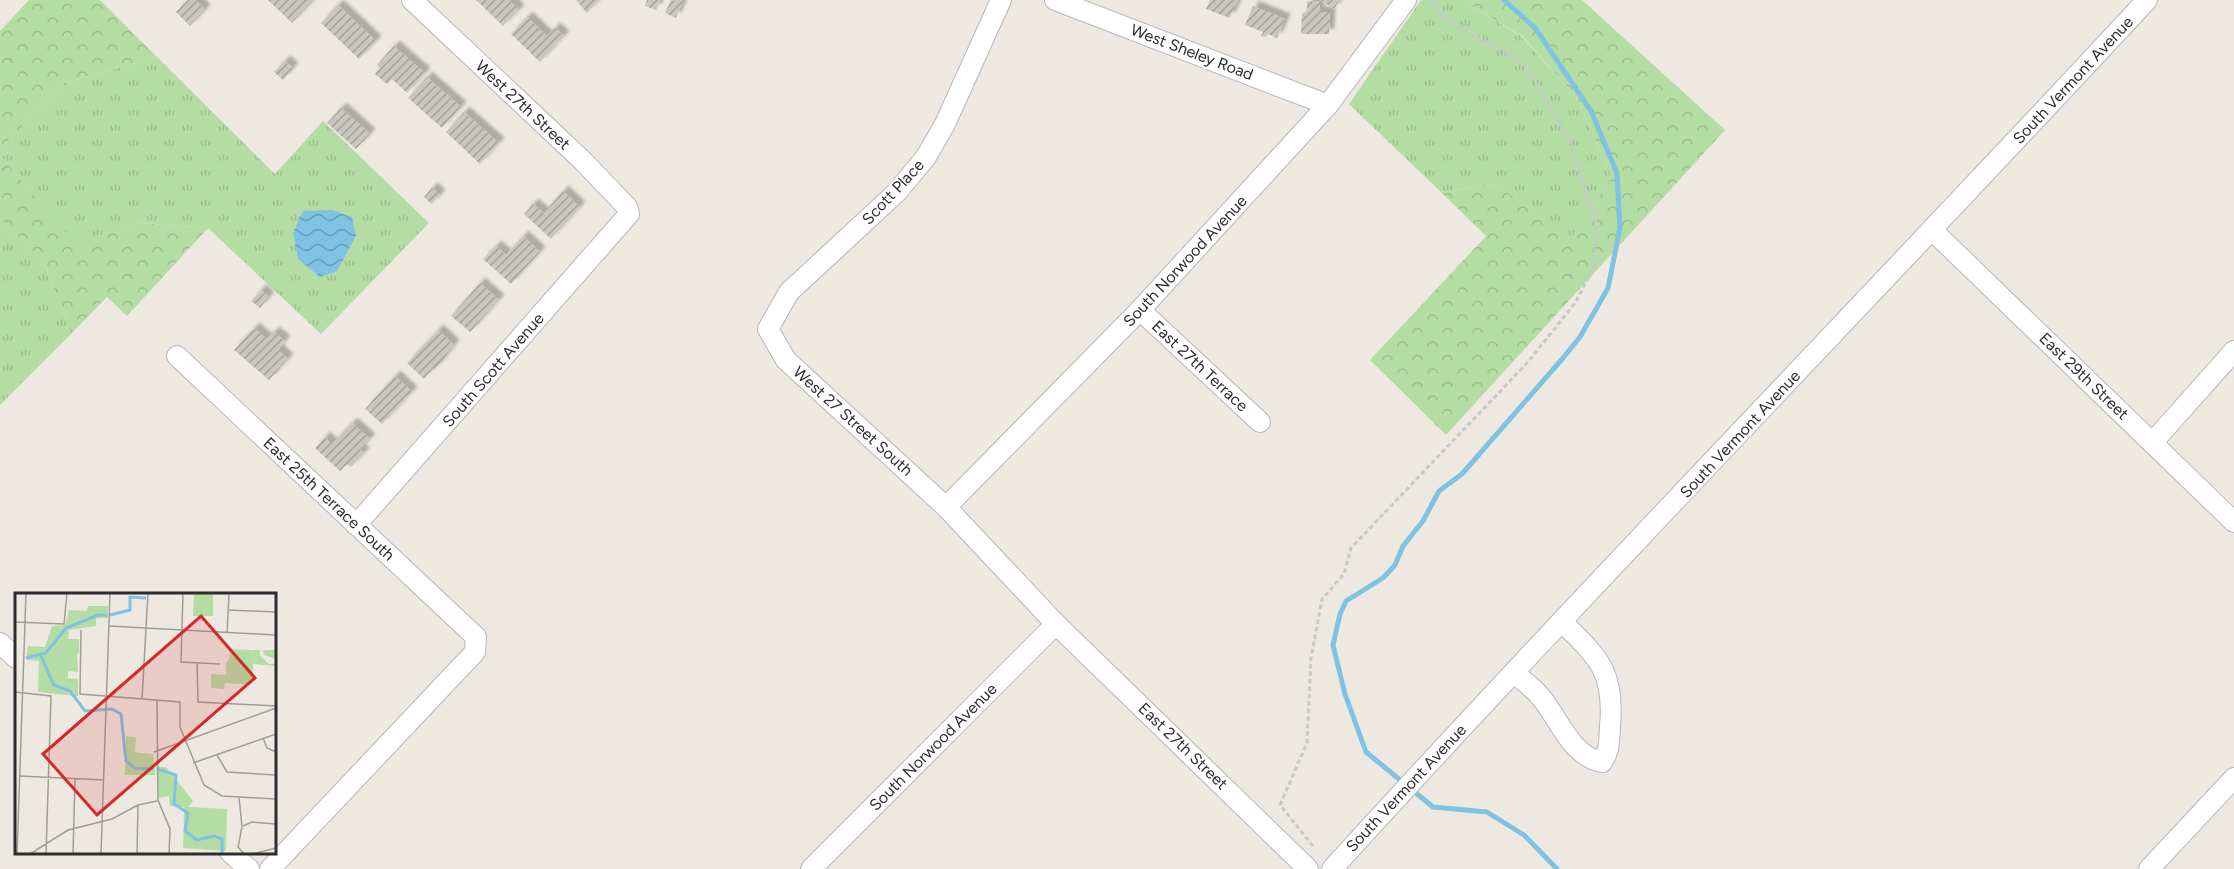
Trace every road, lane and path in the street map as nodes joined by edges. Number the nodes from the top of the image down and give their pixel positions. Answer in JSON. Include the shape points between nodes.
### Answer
{"nodes":[{"id":1,"x":412,"y":0,"type":"edge"},
{"id":2,"x":1001,"y":0,"type":"edge"},
{"id":3,"x":1055,"y":0,"type":"edge"},
{"id":4,"x":1406,"y":0,"type":"edge"},
{"id":5,"x":1433,"y":0,"type":"edge"},
{"id":6,"x":2147,"y":0,"type":"edge"},
{"id":7,"x":1328,"y":105,"type":"junction"},
{"id":8,"x":629,"y":214,"type":"joint"},
{"id":9,"x":1933,"y":231,"type":"junction"},
{"id":10,"x":1140,"y":310,"type":"junction"},
{"id":11,"x":768,"y":328,"type":"joint"},
{"id":12,"x":2234,"y":351,"type":"edge"},
{"id":13,"x":177,"y":356,"type":"dead end"},
{"id":14,"x":1260,"y":422,"type":"dead end"},
{"id":15,"x":2152,"y":442,"type":"junction"},
{"id":16,"x":946,"y":507,"type":"junction"},
{"id":17,"x":2234,"y":522,"type":"edge"},
{"id":18,"x":356,"y":525,"type":"junction"},
{"id":19,"x":1562,"y":622,"type":"junction"},
{"id":20,"x":1056,"y":624,"type":"junction"},
{"id":21,"x":0,"y":643,"type":"edge"},
{"id":22,"x":15,"y":657,"type":"edge"},
{"id":23,"x":1514,"y":673,"type":"junction"},
{"id":24,"x":2234,"y":778,"type":"edge"},
{"id":25,"x":232,"y":854,"type":"edge"},
{"id":26,"x":1312,"y":861,"type":"edge"},
{"id":27,"x":249,"y":869,"type":"edge"},
{"id":28,"x":270,"y":869,"type":"edge"},
{"id":29,"x":811,"y":869,"type":"edge"},
{"id":30,"x":1332,"y":869,"type":"edge"},
{"id":31,"x":2150,"y":869,"type":"edge"}],
"edges":[{"from":1,"to":8,"type":"street","name":"West 27th Street","via":[[583,161],[627,207]]},
{"from":2,"to":11,"type":"street","name":"Scott Place","via":[[926,157],[897,192],[789,292]]},
{"from":3,"to":7,"type":"street","name":"West Sheley Road"},
{"from":4,"to":7,"type":"street","name":"South Norwood Avenue"},
{"from":5,"to":26,"type":"path","via":[[1443,18],[1524,64],[1546,99],[1570,142],[1596,222],[1594,267],[1575,303],[1528,362],[1351,548],[1344,574],[1322,598],[1311,658],[1307,742],[1280,805],[1303,830]]},
{"from":6,"to":9,"type":"street","name":"South Vermont Avenue"},
{"from":7,"to":10,"type":"street","name":"South Norwood Avenue"},
{"from":8,"to":18,"type":"street","name":"South Scott Avenue"},
{"from":9,"to":15,"type":"street","name":"East 29th Street"},
{"from":9,"to":19,"type":"street","name":"South Vermont Avenue"},
{"from":10,"to":14,"type":"street","name":"East 27th Terrace"},
{"from":10,"to":16,"type":"street","name":"South Norwood Avenue"},
{"from":11,"to":16,"type":"street","name":"West 27 Street South","via":[[786,360]]},
{"from":12,"to":15,"type":"street"},
{"from":13,"to":18,"type":"street","name":"East 25th Terrace South"},
{"from":15,"to":17,"type":"street","name":"East 29th Street"},
{"from":16,"to":20,"type":"street","name":"West 27 Street South"},
{"from":18,"to":28,"type":"street","name":"East 25th Terrace South","via":[[472,633],[477,645],[475,652]]},
{"from":19,"to":23,"type":"street","name":"South Vermont Avenue"},
{"from":19,"to":23,"type":"street","via":[[1595,654],[1609,678],[1612,709],[1608,754],[1602,762],[1593,761],[1571,742],[1538,694]]},
{"from":20,"to":26,"type":"street","name":"East 27th Street"},
{"from":20,"to":29,"type":"street","name":"South Norwood Avenue"},
{"from":21,"to":22,"type":"street"},
{"from":23,"to":30,"type":"street","name":"South Vermont Avenue"},
{"from":24,"to":31,"type":"street"},
{"from":25,"to":27,"type":"street"}]}
